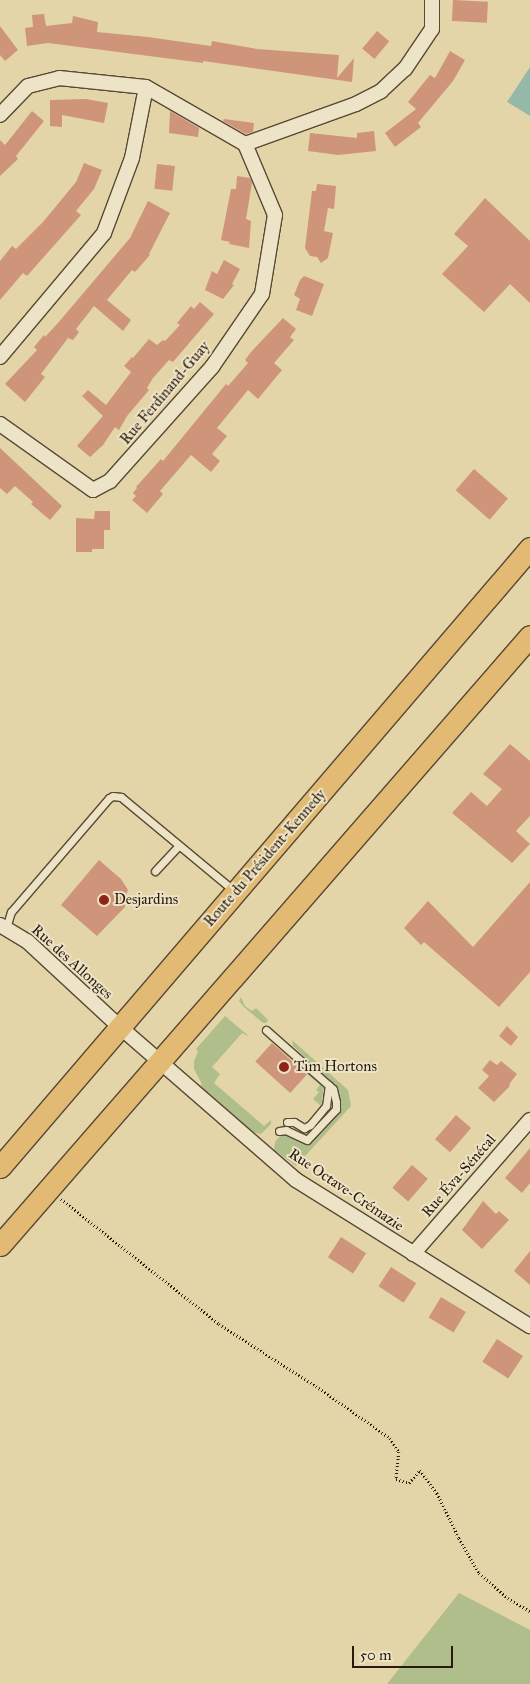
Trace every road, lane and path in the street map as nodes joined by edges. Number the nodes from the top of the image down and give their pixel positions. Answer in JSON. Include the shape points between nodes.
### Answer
{"nodes":[{"id":1,"x":432,"y":0,"type":"edge"},
{"id":2,"x":146,"y":87,"type":"junction"},
{"id":3,"x":0,"y":115,"type":"edge"},
{"id":4,"x":245,"y":144,"type":"junction"},
{"id":5,"x":0,"y":356,"type":"edge"},
{"id":6,"x":0,"y":424,"type":"edge"},
{"id":7,"x":530,"y":548,"type":"edge"},
{"id":8,"x":530,"y":636,"type":"edge"},
{"id":9,"x":179,"y":845,"type":"junction"},
{"id":10,"x":155,"y":871,"type":"dead end"},
{"id":11,"x":235,"y":892,"type":"junction"},
{"id":12,"x":3,"y":926,"type":"edge"},
{"id":13,"x":120,"y":1027,"type":"junction"},
{"id":14,"x":266,"y":1030,"type":"dead end"},
{"id":15,"x":159,"y":1061,"type":"junction"},
{"id":16,"x":329,"y":1085,"type":"junction"},
{"id":17,"x":530,"y":1120,"type":"edge"},
{"id":18,"x":286,"y":1122,"type":"dead end"},
{"id":19,"x":279,"y":1131,"type":"dead end"},
{"id":20,"x":0,"y":1166,"type":"edge"},
{"id":21,"x":48,"y":1188,"type":"junction"},
{"id":22,"x":0,"y":1245,"type":"edge"},
{"id":23,"x":412,"y":1254,"type":"junction"},
{"id":24,"x":530,"y":1326,"type":"edge"},
{"id":25,"x":530,"y":1611,"type":"edge"}],
"edges":[{"from":1,"to":4,"type":"street","via":[[432,30],[405,69],[381,90],[356,104]]},
{"from":2,"to":3,"type":"street","via":[[59,78],[28,86]]},
{"from":2,"to":4,"type":"street"},
{"from":2,"to":5,"type":"street","via":[[132,158],[104,233]]},
{"from":4,"to":6,"type":"street","name":"Rue Ferdinand-Guay","via":[[275,215],[262,294],[212,367],[110,481],[94,490]]},
{"from":7,"to":11,"type":"main road","name":"Route du Président-Kennedy"},
{"from":8,"to":15,"type":"main road"},
{"from":9,"to":10,"type":"lane"},
{"from":9,"to":11,"type":"lane"},
{"from":9,"to":12,"type":"lane","via":[[121,797],[109,798],[11,912]]},
{"from":11,"to":13,"type":"main road","name":"Route du Président-Kennedy"},
{"from":12,"to":13,"type":"street","name":"Rue des Allonges","via":[[27,941]]},
{"from":13,"to":15,"type":"street","name":"Rue des Allonges"},
{"from":13,"to":20,"type":"main road","name":"Route du Président-Kennedy"},
{"from":14,"to":16,"type":"lane"},
{"from":15,"to":21,"type":"main road"},
{"from":15,"to":23,"type":"street","name":"Rue Octave-Crémazie","via":[[296,1180]]},
{"from":16,"to":18,"type":"lane","via":[[326,1106],[310,1125],[304,1128],[294,1122]]},
{"from":16,"to":19,"type":"lane","via":[[335,1094],[336,1109],[310,1138],[303,1139],[286,1130]]},
{"from":17,"to":23,"type":"street","name":"Rue Éva-Sénécal"},
{"from":21,"to":22,"type":"main road"},
{"from":21,"to":25,"type":"path","via":[[219,1324],[390,1438],[399,1452],[396,1479],[409,1482],[420,1470],[437,1493],[479,1573],[508,1598]]},
{"from":23,"to":24,"type":"street","name":"Rue Octave-Crémazie"}]}
